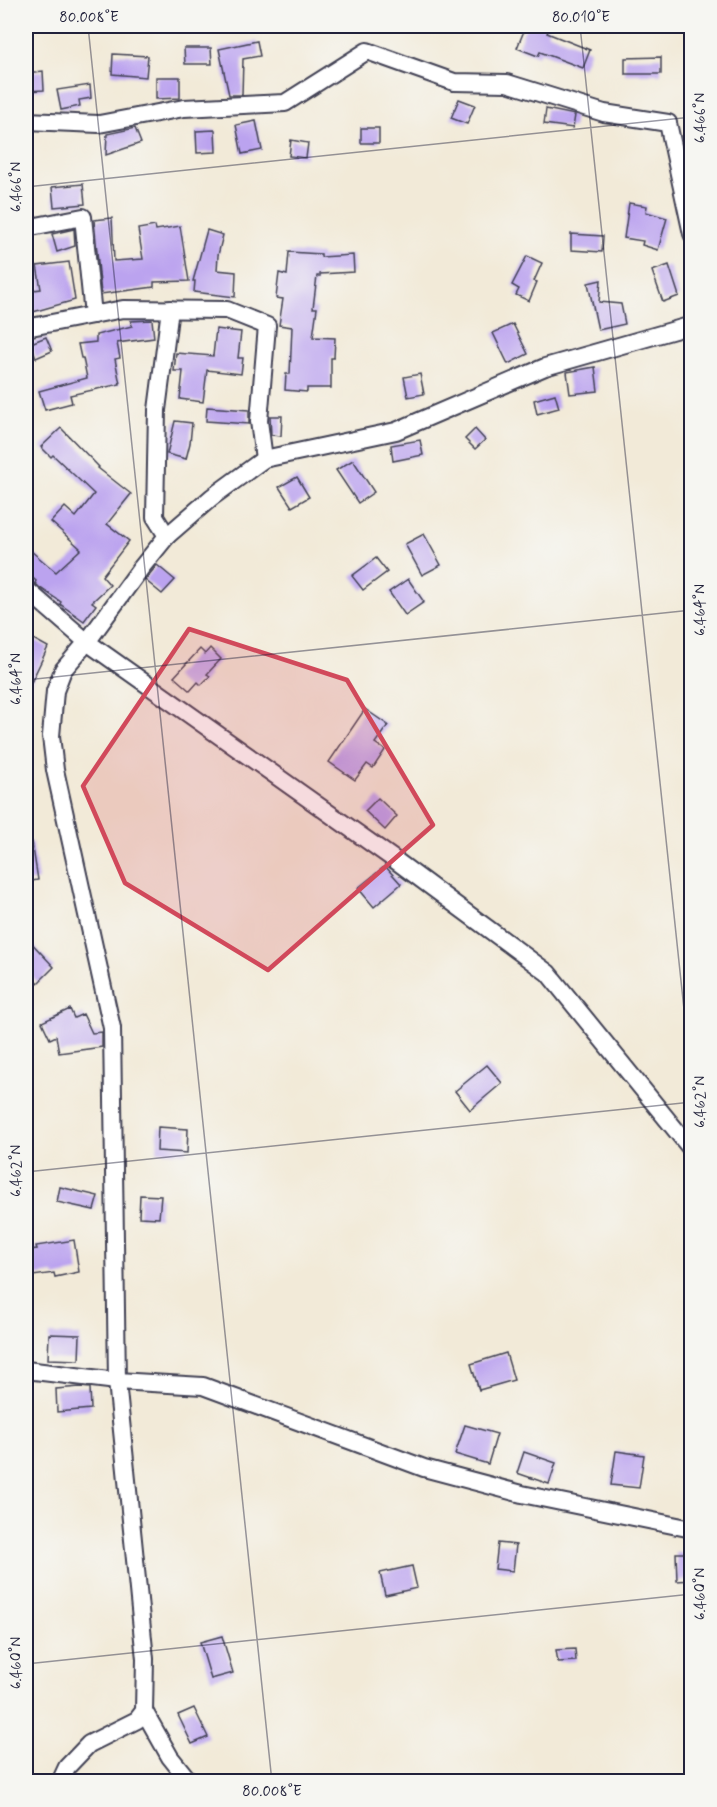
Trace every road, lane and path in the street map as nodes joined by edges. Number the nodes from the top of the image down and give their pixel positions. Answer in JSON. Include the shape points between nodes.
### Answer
{"nodes":[{"id":1,"x":26,"y":121,"type":"edge"},
{"id":2,"x":26,"y":228,"type":"edge"},
{"id":3,"x":692,"y":234,"type":"edge"},
{"id":4,"x":170,"y":309,"type":"junction"},
{"id":5,"x":93,"y":315,"type":"junction"},
{"id":6,"x":692,"y":324,"type":"edge"},
{"id":7,"x":26,"y":328,"type":"edge"},
{"id":8,"x":264,"y":459,"type":"junction"},
{"id":9,"x":167,"y":537,"type":"junction"},
{"id":10,"x":26,"y":589,"type":"edge"},
{"id":11,"x":87,"y":642,"type":"junction"},
{"id":12,"x":692,"y":1150,"type":"edge"},
{"id":13,"x":26,"y":1370,"type":"edge"},
{"id":14,"x":117,"y":1381,"type":"junction"},
{"id":15,"x":692,"y":1529,"type":"edge"},
{"id":16,"x":144,"y":1711,"type":"junction"},
{"id":17,"x":60,"y":1782,"type":"edge"},
{"id":18,"x":190,"y":1782,"type":"edge"}],
"edges":[{"from":1,"to":3,"type":"street","via":[[99,124],[184,108],[285,103],[367,51],[454,82],[507,83],[604,113],[668,123]]},
{"from":2,"to":5,"type":"street","via":[[83,217]]},
{"from":4,"to":5,"type":"street","via":[[123,309]]},
{"from":4,"to":8,"type":"street","via":[[227,310],[267,326],[259,422]]},
{"from":4,"to":9,"type":"street","via":[[157,410],[155,517]]},
{"from":5,"to":7,"type":"street"},
{"from":6,"to":8,"type":"street","via":[[545,367],[396,431]]},
{"from":8,"to":9,"type":"street"},
{"from":9,"to":11,"type":"street"},
{"from":10,"to":11,"type":"street"},
{"from":11,"to":12,"type":"street","via":[[548,973]]},
{"from":11,"to":14,"type":"street","via":[[63,670],[55,691],[51,736],[55,770],[112,1028]]},
{"from":13,"to":14,"type":"street"},
{"from":14,"to":15,"type":"street","via":[[203,1386],[424,1468],[522,1494]]},
{"from":14,"to":16,"type":"street","via":[[145,1659]]},
{"from":16,"to":17,"type":"street","via":[[137,1720],[89,1744],[67,1767]]},
{"from":16,"to":18,"type":"street","via":[[170,1757]]}]}
